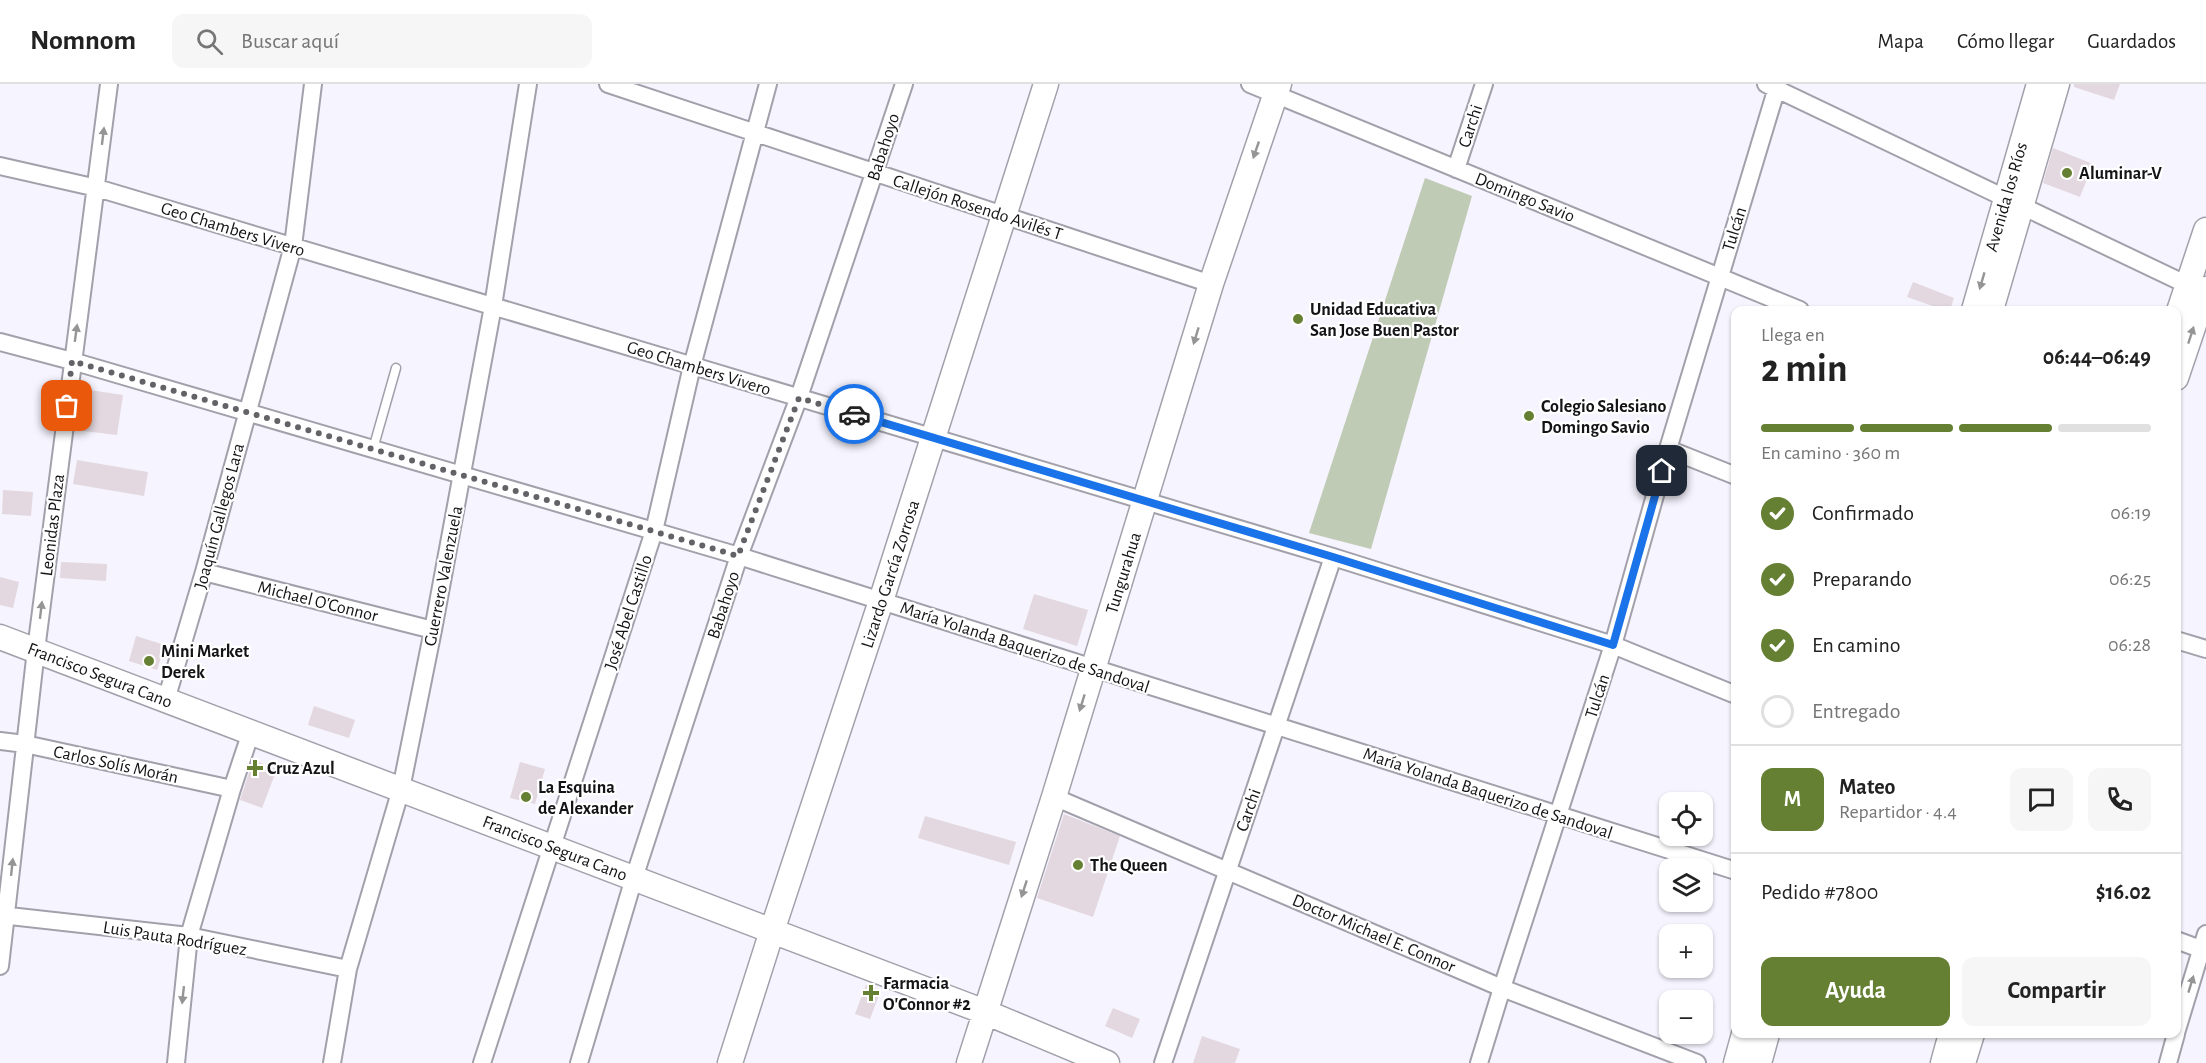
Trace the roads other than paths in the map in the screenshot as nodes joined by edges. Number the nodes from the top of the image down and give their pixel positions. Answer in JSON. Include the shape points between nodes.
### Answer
{"nodes":[{"id":1,"x":109,"y":84,"type":"edge"},
{"id":2,"x":313,"y":84,"type":"edge"},
{"id":3,"x":528,"y":84,"type":"edge"},
{"id":4,"x":608,"y":84,"type":"edge"},
{"id":5,"x":768,"y":84,"type":"edge"},
{"id":6,"x":904,"y":84,"type":"edge"},
{"id":7,"x":1046,"y":84,"type":"edge"},
{"id":8,"x":1250,"y":84,"type":"edge"},
{"id":9,"x":1484,"y":84,"type":"edge"},
{"id":10,"x":2039,"y":84,"type":"edge"},
{"id":11,"x":2057,"y":84,"type":"edge"},
{"id":12,"x":1773,"y":86,"type":"edge"},
{"id":13,"x":1277,"y":90,"type":"edge"},
{"id":14,"x":754,"y":132,"type":"junction"},
{"id":15,"x":0,"y":166,"type":"edge"},
{"id":16,"x":1456,"y":169,"type":"junction"},
{"id":17,"x":875,"y":172,"type":"junction"},
{"id":18,"x":97,"y":188,"type":"junction"},
{"id":19,"x":2013,"y":202,"type":"junction"},
{"id":20,"x":1004,"y":215,"type":"junction"},
{"id":21,"x":2206,"y":230,"type":"edge"},
{"id":22,"x":293,"y":246,"type":"junction"},
{"id":23,"x":1720,"y":276,"type":"junction"},
{"id":24,"x":1211,"y":284,"type":"junction"},
{"id":25,"x":2201,"y":290,"type":"edge"},
{"id":26,"x":493,"y":306,"type":"junction"},
{"id":27,"x":1791,"y":306,"type":"edge"},
{"id":28,"x":1975,"y":306,"type":"edge"},
{"id":29,"x":1992,"y":306,"type":"edge"},
{"id":30,"x":2181,"y":314,"type":"edge"},
{"id":31,"x":0,"y":342,"type":"edge"},
{"id":32,"x":2181,"y":360,"type":"edge"},
{"id":33,"x":72,"y":361,"type":"junction"},
{"id":34,"x":692,"y":366,"type":"junction"},
{"id":35,"x":396,"y":368,"type":"dead end"},
{"id":36,"x":799,"y":398,"type":"junction"},
{"id":37,"x":247,"y":412,"type":"junction"},
{"id":38,"x":933,"y":437,"type":"junction"},
{"id":39,"x":373,"y":449,"type":"junction"},
{"id":40,"x":1668,"y":449,"type":"junction"},
{"id":41,"x":1731,"y":474,"type":"edge"},
{"id":42,"x":462,"y":475,"type":"junction"},
{"id":43,"x":1146,"y":501,"type":"junction"},
{"id":44,"x":654,"y":531,"type":"junction"},
{"id":45,"x":738,"y":556,"type":"junction"},
{"id":46,"x":1333,"y":557,"type":"junction"},
{"id":47,"x":204,"y":572,"type":"junction"},
{"id":48,"x":881,"y":601,"type":"junction"},
{"id":49,"x":433,"y":630,"type":"junction"},
{"id":50,"x":0,"y":637,"type":"edge"},
{"id":51,"x":2181,"y":642,"type":"edge"},
{"id":52,"x":1613,"y":645,"type":"junction"},
{"id":53,"x":2206,"y":649,"type":"edge"},
{"id":54,"x":36,"y":650,"type":"junction"},
{"id":55,"x":1093,"y":668,"type":"junction"},
{"id":56,"x":1731,"y":694,"type":"edge"},
{"id":57,"x":166,"y":700,"type":"junction"},
{"id":58,"x":1277,"y":726,"type":"junction"},
{"id":59,"x":250,"y":732,"type":"junction"},
{"id":60,"x":0,"y":741,"type":"edge"},
{"id":61,"x":25,"y":744,"type":"junction"},
{"id":62,"x":232,"y":789,"type":"junction"},
{"id":63,"x":401,"y":789,"type":"junction"},
{"id":64,"x":1054,"y":797,"type":"junction"},
{"id":65,"x":1559,"y":816,"type":"junction"},
{"id":66,"x":553,"y":847,"type":"junction"},
{"id":67,"x":1731,"y":869,"type":"edge"},
{"id":68,"x":1227,"y":870,"type":"junction"},
{"id":69,"x":634,"y":878,"type":"junction"},
{"id":70,"x":3,"y":916,"type":"edge"},
{"id":71,"x":772,"y":931,"type":"junction"},
{"id":72,"x":189,"y":936,"type":"junction"},
{"id":73,"x":2181,"y":941,"type":"edge"},
{"id":74,"x":2204,"y":945,"type":"edge"},
{"id":75,"x":0,"y":966,"type":"edge"},
{"id":76,"x":348,"y":969,"type":"junction"},
{"id":77,"x":1502,"y":988,"type":"junction"},
{"id":78,"x":985,"y":1012,"type":"junction"},
{"id":79,"x":2181,"y":1017,"type":"edge"},
{"id":80,"x":1743,"y":1038,"type":"edge"},
{"id":81,"x":1766,"y":1038,"type":"edge"},
{"id":82,"x":1951,"y":1038,"type":"edge"},
{"id":83,"x":1971,"y":1038,"type":"edge"},
{"id":84,"x":2175,"y":1038,"type":"edge"},
{"id":85,"x":176,"y":1063,"type":"edge"},
{"id":86,"x":332,"y":1063,"type":"edge"},
{"id":87,"x":482,"y":1063,"type":"edge"},
{"id":88,"x":579,"y":1063,"type":"edge"},
{"id":89,"x":730,"y":1063,"type":"edge"},
{"id":90,"x":969,"y":1063,"type":"edge"},
{"id":91,"x":1107,"y":1063,"type":"edge"},
{"id":92,"x":1163,"y":1063,"type":"edge"},
{"id":93,"x":1479,"y":1063,"type":"edge"},
{"id":94,"x":1697,"y":1063,"type":"edge"},
{"id":95,"x":1736,"y":1063,"type":"edge"},
{"id":96,"x":1759,"y":1063,"type":"edge"},
{"id":97,"x":1943,"y":1063,"type":"edge"},
{"id":98,"x":1963,"y":1063,"type":"edge"},
{"id":99,"x":2168,"y":1063,"type":"edge"}],
"edges":[{"from":18,"to":1,"type":"street","name":"Leonidas Plaza","one_way":true},
{"from":2,"to":22,"type":"street","name":"Joaquín Gallegos Lara"},
{"from":3,"to":26,"type":"street","name":"Guerrero Valenzuela"},
{"from":4,"to":14,"type":"street","name":"Callejón Rosendo Avilés T"},
{"from":5,"to":14,"type":"street","name":"José Abel Castillo"},
{"from":6,"to":17,"type":"street","name":"Babahoyo"},
{"from":7,"to":20,"type":"street","name":"Lizardo García Zorrosa"},
{"from":8,"to":13,"type":"street","name":"Domingo Savio"},
{"from":9,"to":16,"type":"street","name":"Carchi"},
{"from":10,"to":19,"type":"street","name":"Avenida los Ríos"},
{"from":11,"to":19,"type":"street","name":"Avenida los Ríos"},
{"from":12,"to":19,"type":"street"},
{"from":12,"to":23,"type":"street","name":"Tulcán"},
{"from":13,"to":16,"type":"street","name":"Domingo Savio"},
{"from":13,"to":24,"type":"street","name":"Tungurahua","one_way":true},
{"from":14,"to":17,"type":"street","name":"Callejón Rosendo Avilés T"},
{"from":14,"to":34,"type":"street","name":"José Abel Castillo"},
{"from":15,"to":18,"type":"street","name":"Geo Chambers Vivero"},
{"from":16,"to":23,"type":"street","name":"Domingo Savio"},
{"from":17,"to":20,"type":"street","name":"Callejón Rosendo Avilés T"},
{"from":17,"to":36,"type":"street","name":"Babahoyo"},
{"from":18,"to":22,"type":"street","name":"Geo Chambers Vivero"},
{"from":33,"to":18,"type":"street","name":"Leonidas Plaza","one_way":true},
{"from":19,"to":25,"type":"street"},
{"from":19,"to":28,"type":"street","name":"Avenida los Ríos","one_way":true},
{"from":19,"to":29,"type":"street","name":"Avenida los Ríos"},
{"from":20,"to":24,"type":"street","name":"Callejón Rosendo Avilés T"},
{"from":20,"to":38,"type":"street","name":"Lizardo García Zorrosa"},
{"from":21,"to":25,"type":"street"},
{"from":22,"to":26,"type":"street","name":"Geo Chambers Vivero"},
{"from":22,"to":37,"type":"street","name":"Joaquín Gallegos Lara"},
{"from":23,"to":27,"type":"street","name":"Domingo Savio"},
{"from":23,"to":40,"type":"street","name":"Tulcán"},
{"from":24,"to":43,"type":"street","name":"Tungurahua","one_way":true},
{"from":25,"to":30,"type":"street"},
{"from":32,"to":25,"type":"street","one_way":true},
{"from":26,"to":34,"type":"street","name":"Geo Chambers Vivero"},
{"from":26,"to":42,"type":"street","name":"Guerrero Valenzuela"},
{"from":31,"to":33,"type":"street","name":"María Yolanda Baquerizo de Sandoval"},
{"from":33,"to":37,"type":"street","name":"María Yolanda Baquerizo de Sandoval"},
{"from":54,"to":33,"type":"street","name":"Leonidas Plaza","one_way":true},
{"from":34,"to":36,"type":"street","name":"Geo Chambers Vivero"},
{"from":34,"to":44,"type":"street","name":"José Abel Castillo"},
{"from":35,"to":39,"type":"lane"},
{"from":36,"to":38,"type":"street","name":"Geo Chambers Vivero"},
{"from":36,"to":45,"type":"street","name":"Babahoyo"},
{"from":37,"to":39,"type":"street","name":"María Yolanda Baquerizo de Sandoval"},
{"from":37,"to":47,"type":"street","name":"Joaquín Gallegos Lara"},
{"from":38,"to":43,"type":"street","name":"Geo Chambers Vivero"},
{"from":38,"to":48,"type":"street","name":"Lizardo García Zorrosa"},
{"from":39,"to":42,"type":"street","name":"María Yolanda Baquerizo de Sandoval"},
{"from":40,"to":41,"type":"street"},
{"from":40,"to":52,"type":"street","name":"Tulcán"},
{"from":42,"to":44,"type":"street","name":"María Yolanda Baquerizo de Sandoval"},
{"from":42,"to":49,"type":"street","name":"Guerrero Valenzuela"},
{"from":43,"to":46,"type":"street","name":"Geo Chambers Vivero"},
{"from":43,"to":55,"type":"street","name":"Tungurahua"},
{"from":44,"to":45,"type":"street","name":"María Yolanda Baquerizo de Sandoval"},
{"from":44,"to":66,"type":"street","name":"José Abel Castillo"},
{"from":45,"to":48,"type":"street","name":"María Yolanda Baquerizo de Sandoval"},
{"from":45,"to":69,"type":"street","name":"Babahoyo"},
{"from":46,"to":52,"type":"street","name":"Geo Chambers Vivero"},
{"from":46,"to":58,"type":"street","name":"Carchi"},
{"from":47,"to":49,"type":"street","name":"Michael O'Connor"},
{"from":47,"to":57,"type":"street","name":"Joaquín Gallegos Lara"},
{"from":48,"to":55,"type":"street","name":"María Yolanda Baquerizo de Sandoval"},
{"from":48,"to":71,"type":"street","name":"Lizardo García Zorrosa"},
{"from":49,"to":63,"type":"street","name":"Guerrero Valenzuela"},
{"from":50,"to":54,"type":"street","name":"Francisco Segura Cano"},
{"from":51,"to":53,"type":"street"},
{"from":52,"to":56,"type":"street","name":"Geo Chambers Vivero"},
{"from":52,"to":65,"type":"street","name":"Tulcán"},
{"from":54,"to":57,"type":"street","name":"Francisco Segura Cano"},
{"from":54,"to":61,"type":"street","name":"Leonidas Plaza"},
{"from":55,"to":58,"type":"street","name":"María Yolanda Baquerizo de Sandoval"},
{"from":55,"to":64,"type":"street","name":"Tungurahua","one_way":true},
{"from":57,"to":59,"type":"street","name":"Francisco Segura Cano"},
{"from":58,"to":65,"type":"street","name":"María Yolanda Baquerizo de Sandoval"},
{"from":58,"to":68,"type":"street","name":"Carchi"},
{"from":59,"to":62,"type":"street"},
{"from":59,"to":63,"type":"street","name":"Francisco Segura Cano"},
{"from":60,"to":61,"type":"street","name":"Carlos Solís Morán"},
{"from":61,"to":62,"type":"street","name":"Carlos Solís Morán"},
{"from":70,"to":61,"type":"street","name":"Leonidas Plaza","one_way":true},
{"from":62,"to":72,"type":"street"},
{"from":63,"to":66,"type":"street","name":"Francisco Segura Cano"},
{"from":63,"to":76,"type":"street","name":"Guerrero Valenzuela"},
{"from":64,"to":68,"type":"street","name":"Doctor Michael E. Connor"},
{"from":64,"to":78,"type":"street","name":"Tungurahua","one_way":true},
{"from":65,"to":67,"type":"street","name":"María Yolanda Baquerizo de Sandoval"},
{"from":65,"to":77,"type":"street","name":"Tulcán"},
{"from":66,"to":69,"type":"street","name":"Francisco Segura Cano"},
{"from":66,"to":87,"type":"street","name":"José Abel Castillo"},
{"from":68,"to":77,"type":"street","name":"Doctor Michael E. Connor"},
{"from":68,"to":92,"type":"street","name":"Carchi"},
{"from":69,"to":71,"type":"street","name":"Francisco Segura Cano"},
{"from":69,"to":88,"type":"street","name":"Babahoyo"},
{"from":70,"to":72,"type":"street","name":"Luis Pauta Rodríguez"},
{"from":70,"to":75,"type":"street","name":"Leonidas Plaza"},
{"from":71,"to":78,"type":"street","name":"Francisco Segura Cano"},
{"from":71,"to":89,"type":"street","name":"Lizardo García Zorrosa"},
{"from":72,"to":76,"type":"street","name":"Luis Pauta Rodríguez"},
{"from":72,"to":85,"type":"street","one_way":true},
{"from":73,"to":74,"type":"street"},
{"from":79,"to":74,"type":"street","one_way":true},
{"from":76,"to":86,"type":"street","name":"Guerrero Valenzuela"},
{"from":77,"to":93,"type":"street","name":"Tulcán"},
{"from":77,"to":94,"type":"street","name":"Doctor Michael E. Connor"},
{"from":78,"to":90,"type":"street","name":"Tungurahua"},
{"from":78,"to":91,"type":"street","name":"Francisco Segura Cano"},
{"from":80,"to":95,"type":"street"},
{"from":81,"to":96,"type":"street"},
{"from":82,"to":97,"type":"street"},
{"from":83,"to":98,"type":"street"},
{"from":84,"to":99,"type":"street"}]}
